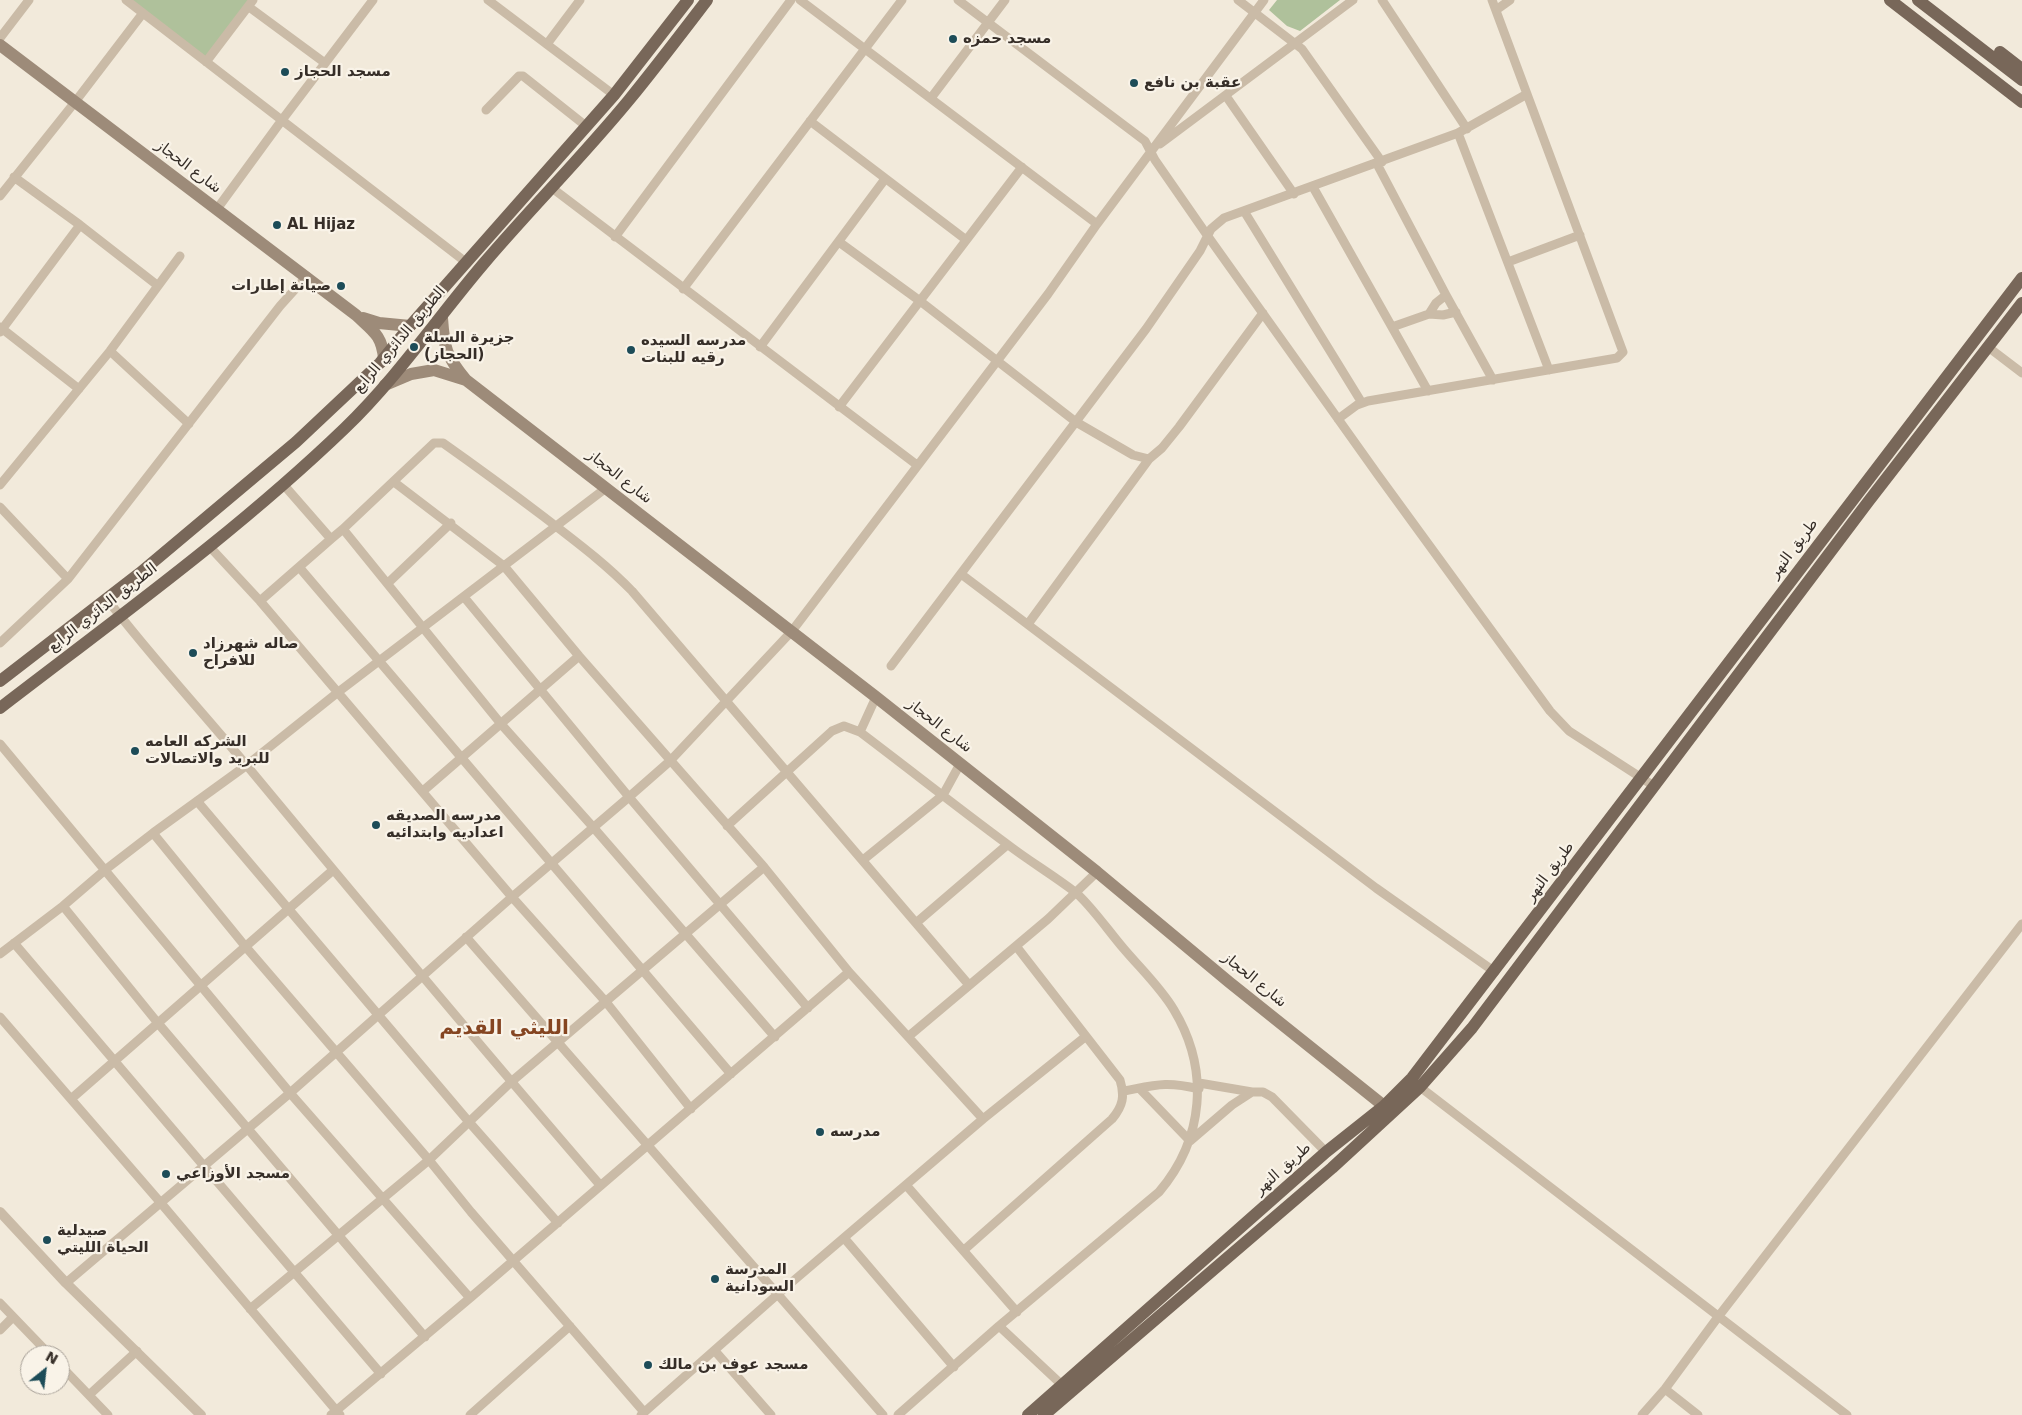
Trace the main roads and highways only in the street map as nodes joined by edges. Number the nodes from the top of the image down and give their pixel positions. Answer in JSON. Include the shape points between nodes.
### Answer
{"nodes":[{"id":1,"x":688,"y":0,"type":"edge"},
{"id":2,"x":706,"y":0,"type":"edge"},
{"id":3,"x":1890,"y":0,"type":"edge"},
{"id":4,"x":1902,"y":0,"type":"edge"},
{"id":5,"x":1918,"y":0,"type":"edge"},
{"id":6,"x":1931,"y":0,"type":"edge"},
{"id":7,"x":0,"y":45,"type":"edge"},
{"id":8,"x":2022,"y":69,"type":"edge"},
{"id":9,"x":2022,"y":80,"type":"edge"},
{"id":10,"x":2022,"y":91,"type":"edge"},
{"id":11,"x":2022,"y":102,"type":"edge"},
{"id":12,"x":2022,"y":278,"type":"edge"},
{"id":13,"x":2022,"y":303,"type":"edge"},
{"id":14,"x":356,"y":315,"type":"junction"},
{"id":15,"x":442,"y":318,"type":"junction"},
{"id":16,"x":410,"y":326,"type":"junction"},
{"id":17,"x":384,"y":359,"type":"junction"},
{"id":18,"x":466,"y":380,"type":"junction"},
{"id":19,"x":385,"y":385,"type":"junction"},
{"id":20,"x":0,"y":681,"type":"edge"},
{"id":21,"x":0,"y":708,"type":"edge"},
{"id":22,"x":1384,"y":1106,"type":"junction"},
{"id":23,"x":1028,"y":1415,"type":"edge"},
{"id":24,"x":1044,"y":1415,"type":"edge"}],
"edges":[{"from":1,"to":16,"type":"main road","name":"الطريق الدائري الرابع","via":[[614,95]]},
{"from":2,"to":15,"type":"main road","name":"الطريق الدائري الرابع","via":[[628,100],[476,273]]},
{"from":3,"to":11,"type":"main road"},
{"from":4,"to":10,"type":"main road"},
{"from":5,"to":9,"type":"main road"},
{"from":6,"to":8,"type":"main road"},
{"from":7,"to":14,"type":"main road","name":"شارع الحجاز"},
{"from":12,"to":22,"type":"main road","name":"طريق النهر","via":[[1495,972],[1412,1078]]},
{"from":13,"to":24,"type":"main road","name":"طريق النهر","via":[[1472,1028],[1420,1087],[1332,1168]]},
{"from":14,"to":16,"type":"main road","name":"شارع الحجاز","via":[[379,323]]},
{"from":14,"to":17,"type":"main road","name":"شارع الحجاز","via":[[380,338]]},
{"from":15,"to":18,"type":"main road","name":"شارع الحجاز","via":[[447,353]]},
{"from":15,"to":19,"type":"main road","name":"الطريق الدائري الرابع"},
{"from":16,"to":17,"type":"main road","name":"الطريق الدائري الرابع"},
{"from":17,"to":20,"type":"main road","name":"الطريق الدائري الرابع","via":[[296,442],[107,599]]},
{"from":18,"to":19,"type":"main road","name":"شارع الحجاز","via":[[434,370],[411,374]]},
{"from":18,"to":22,"type":"main road","name":"شارع الحجاز","via":[[876,697]]},
{"from":19,"to":21,"type":"main road","name":"الطريق الدائري الرابع","via":[[348,426],[283,484],[209,546]]},
{"from":22,"to":23,"type":"main road","name":"طريق النهر","via":[[1326,1152]]}]}
